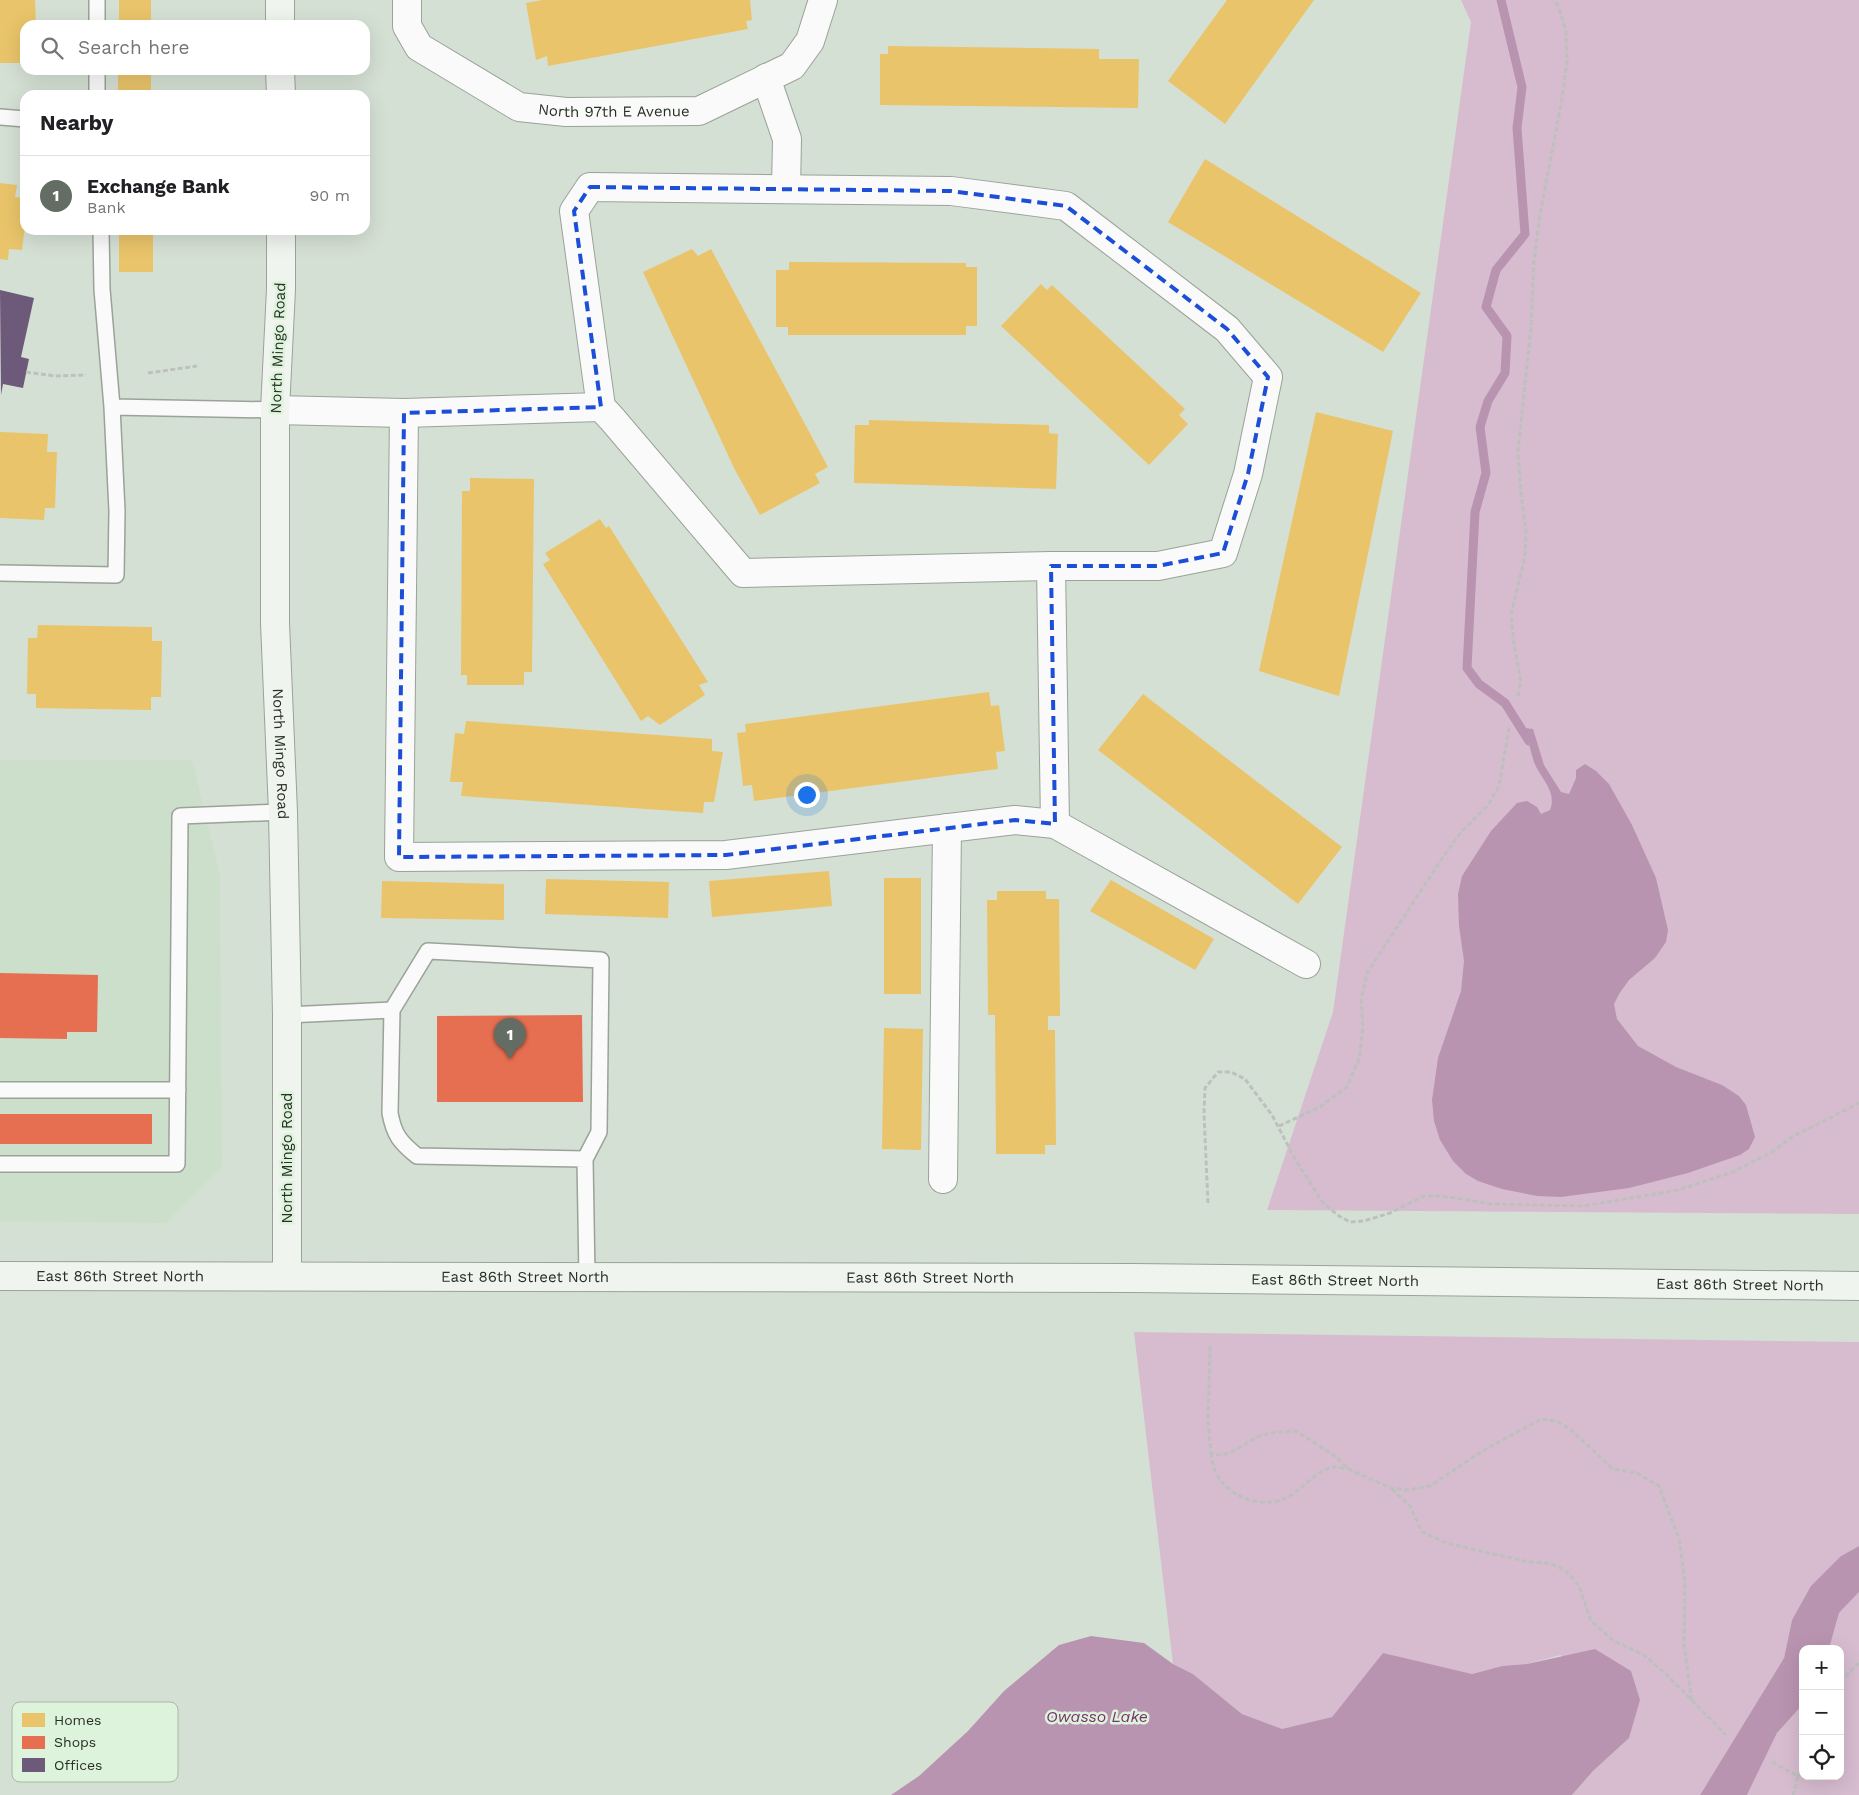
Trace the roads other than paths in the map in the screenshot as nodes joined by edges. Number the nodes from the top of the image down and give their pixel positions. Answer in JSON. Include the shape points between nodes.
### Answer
{"nodes":[{"id":1,"x":97,"y":0,"type":"edge"},
{"id":2,"x":280,"y":0,"type":"edge"},
{"id":3,"x":407,"y":0,"type":"edge"},
{"id":4,"x":823,"y":0,"type":"edge"},
{"id":5,"x":97,"y":20,"type":"edge"},
{"id":6,"x":280,"y":20,"type":"edge"},
{"id":7,"x":97,"y":75,"type":"edge"},
{"id":8,"x":280,"y":75,"type":"edge"},
{"id":9,"x":766,"y":78,"type":"junction"},
{"id":10,"x":97,"y":90,"type":"edge"},
{"id":11,"x":280,"y":90,"type":"edge"},
{"id":12,"x":0,"y":117,"type":"edge"},
{"id":13,"x":20,"y":119,"type":"edge"},
{"id":14,"x":786,"y":190,"type":"junction"},
{"id":15,"x":101,"y":235,"type":"edge"},
{"id":16,"x":281,"y":235,"type":"edge"},
{"id":17,"x":112,"y":408,"type":"junction"},
{"id":18,"x":601,"y":408,"type":"junction"},
{"id":19,"x":275,"y":410,"type":"junction"},
{"id":20,"x":404,"y":413,"type":"junction"},
{"id":21,"x":1050,"y":566,"type":"junction"},
{"id":22,"x":0,"y":573,"type":"edge"},
{"id":23,"x":282,"y":812,"type":"junction"},
{"id":24,"x":1055,"y":824,"type":"junction"},
{"id":25,"x":947,"y":828,"type":"junction"},
{"id":26,"x":1306,"y":964,"type":"dead end"},
{"id":27,"x":392,"y":1010,"type":"junction"},
{"id":28,"x":287,"y":1015,"type":"junction"},
{"id":29,"x":0,"y":1090,"type":"edge"},
{"id":30,"x":178,"y":1090,"type":"junction"},
{"id":31,"x":585,"y":1159,"type":"junction"},
{"id":32,"x":0,"y":1164,"type":"edge"},
{"id":33,"x":943,"y":1179,"type":"dead end"},
{"id":34,"x":0,"y":1276,"type":"edge"},
{"id":35,"x":287,"y":1276,"type":"junction"},
{"id":36,"x":587,"y":1277,"type":"junction"},
{"id":37,"x":1859,"y":1286,"type":"edge"}],
"edges":[{"from":1,"to":5,"type":"lane"},
{"from":2,"to":6,"type":"street"},
{"from":3,"to":9,"type":"street","name":"North 97th E Avenue","via":[[407,26],[419,47],[519,106],[566,112],[700,111]]},
{"from":4,"to":9,"type":"street","name":"North 97th E Avenue","via":[[810,41],[792,66]]},
{"from":7,"to":10,"type":"lane"},
{"from":8,"to":11,"type":"street"},
{"from":9,"to":14,"type":"street","via":[[787,139]]},
{"from":12,"to":13,"type":"lane"},
{"from":14,"to":18,"type":"street","via":[[590,187],[574,211]]},
{"from":14,"to":21,"type":"street","via":[[951,191],[1066,206],[1227,329],[1268,377],[1248,474],[1223,553],[1158,566]]},
{"from":15,"to":17,"type":"lane"},
{"from":16,"to":19,"type":"street","name":"North Mingo Road"},
{"from":17,"to":19,"type":"lane"},
{"from":17,"to":22,"type":"lane","via":[[118,511],[116,575]]},
{"from":18,"to":20,"type":"street"},
{"from":18,"to":21,"type":"street","via":[[743,573]]},
{"from":19,"to":20,"type":"street"},
{"from":19,"to":23,"type":"street","name":"North Mingo Road","via":[[275,622]]},
{"from":20,"to":25,"type":"street","via":[[399,857],[726,855]]},
{"from":21,"to":24,"type":"street"},
{"from":23,"to":28,"type":"street","name":"North Mingo Road"},
{"from":23,"to":30,"type":"lane","via":[[180,816]]},
{"from":24,"to":25,"type":"street","via":[[1015,820]]},
{"from":24,"to":26,"type":"street"},
{"from":25,"to":33,"type":"street"},
{"from":27,"to":28,"type":"lane"},
{"from":27,"to":31,"type":"lane","via":[[390,1113],[393,1129],[402,1144],[417,1156]]},
{"from":27,"to":31,"type":"lane","via":[[428,951],[601,960],[599,1132]]},
{"from":28,"to":35,"type":"street","name":"North Mingo Road"},
{"from":29,"to":30,"type":"lane"},
{"from":30,"to":32,"type":"lane","via":[[177,1164]]},
{"from":31,"to":36,"type":"lane"},
{"from":34,"to":35,"type":"street","name":"East 86th Street North"},
{"from":35,"to":36,"type":"street","name":"East 86th Street North"},
{"from":36,"to":37,"type":"street","name":"East 86th Street North","via":[[1133,1278]]}]}
